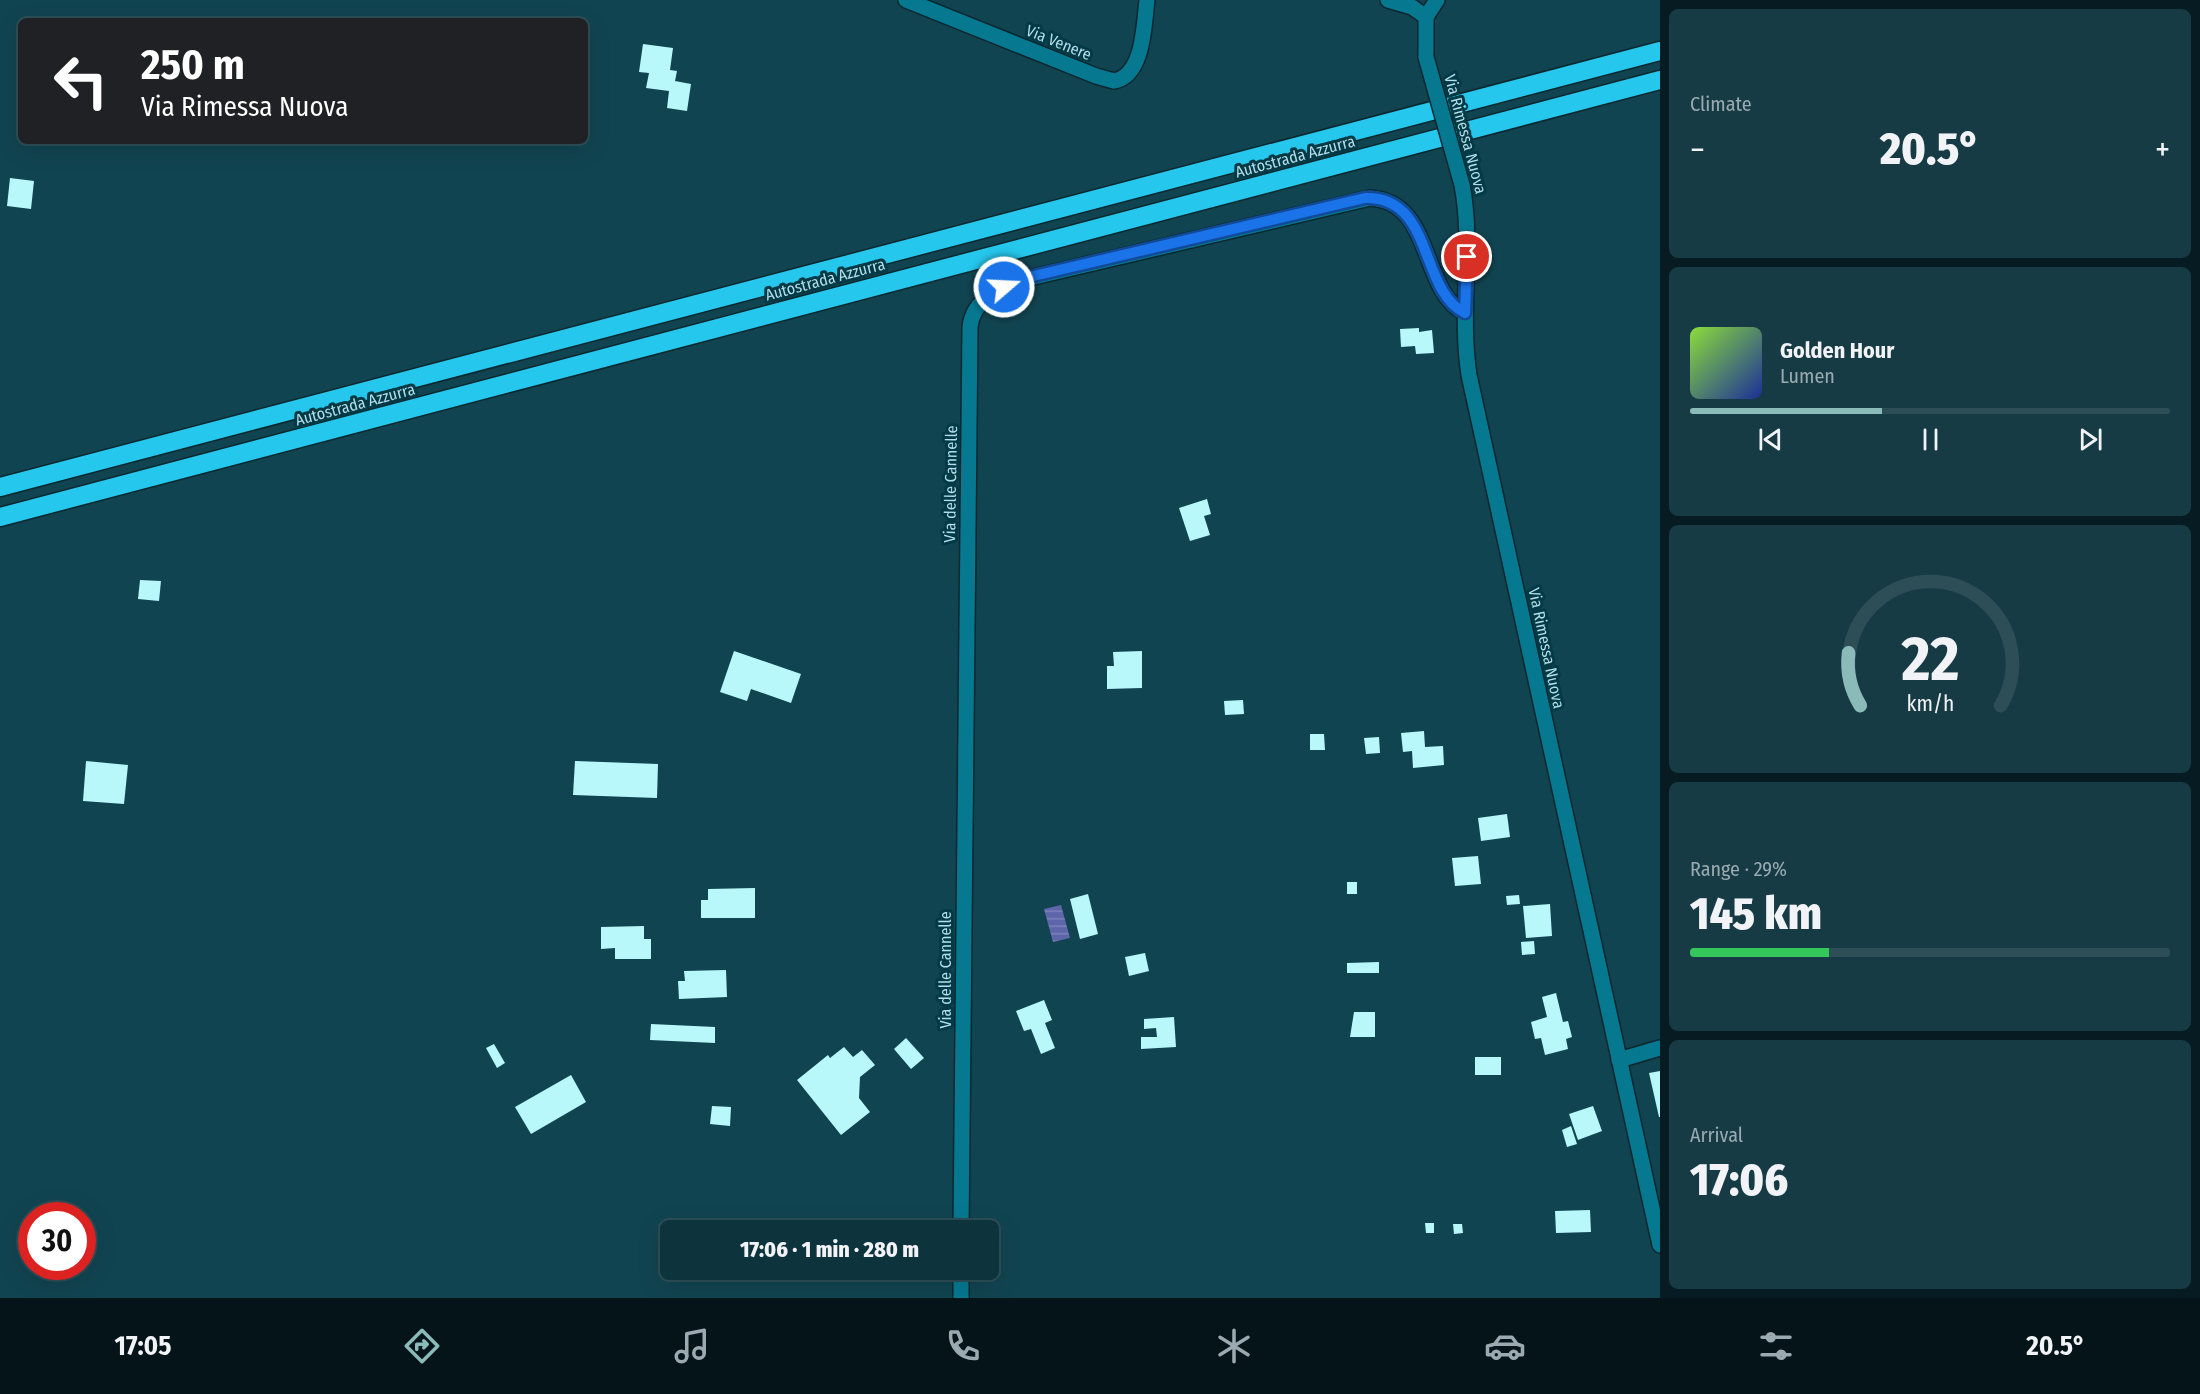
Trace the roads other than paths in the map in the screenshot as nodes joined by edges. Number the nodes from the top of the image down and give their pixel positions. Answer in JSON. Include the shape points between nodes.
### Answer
{"nodes":[{"id":1,"x":906,"y":0,"type":"edge"},
{"id":2,"x":1147,"y":0,"type":"edge"},
{"id":3,"x":1388,"y":0,"type":"edge"},
{"id":4,"x":1437,"y":0,"type":"edge"},
{"id":5,"x":1426,"y":17,"type":"junction"},
{"id":6,"x":1660,"y":51,"type":"edge"},
{"id":7,"x":1660,"y":80,"type":"edge"},
{"id":8,"x":1465,"y":313,"type":"junction"},
{"id":9,"x":0,"y":487,"type":"edge"},
{"id":10,"x":0,"y":517,"type":"edge"},
{"id":11,"x":1660,"y":1048,"type":"edge"},
{"id":12,"x":1619,"y":1060,"type":"junction"},
{"id":13,"x":961,"y":1220,"type":"edge"},
{"id":14,"x":1660,"y":1245,"type":"edge"},
{"id":15,"x":961,"y":1280,"type":"edge"},
{"id":16,"x":961,"y":1298,"type":"edge"}],
"edges":[{"from":1,"to":2,"type":"street","name":"Via Venere","via":[[1114,81],[1128,73],[1137,56]]},
{"from":3,"to":5,"type":"street","via":[[1412,7]]},
{"from":4,"to":5,"type":"street"},
{"from":5,"to":8,"type":"street","name":"Via Rimessa Nuova","bridge":true,"via":[[1426,57],[1462,185],[1468,230]]},
{"from":6,"to":9,"type":"highway","name":"Autostrada Azzurra"},
{"from":7,"to":10,"type":"highway","name":"Autostrada Azzurra"},
{"from":8,"to":12,"type":"street","name":"Via Rimessa Nuova","via":[[1469,375]]},
{"from":8,"to":13,"type":"street","name":"Via delle Cannelle","via":[[1445,291],[1411,222],[1391,204],[1370,198],[1021,279],[993,293],[974,311],[970,327]]},
{"from":11,"to":12,"type":"street"},
{"from":12,"to":14,"type":"street","name":"Via Rimessa Nuova"},
{"from":15,"to":16,"type":"street"}]}
